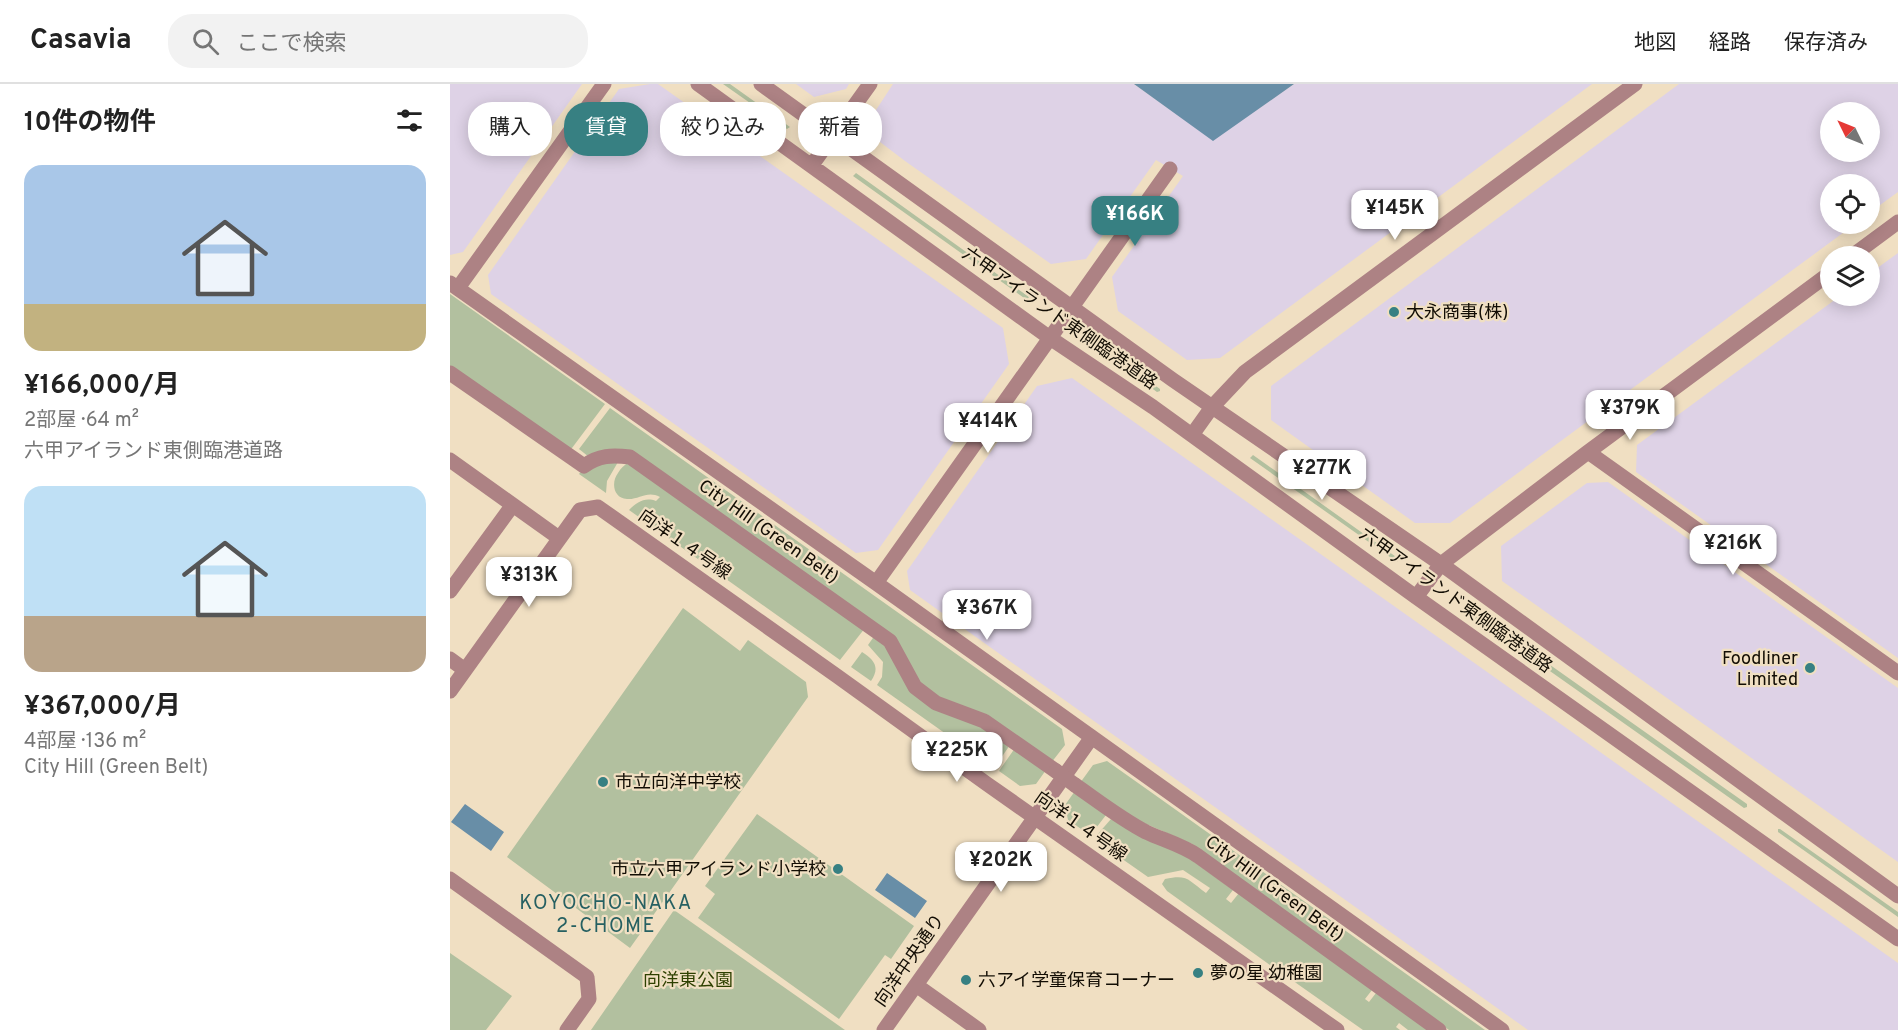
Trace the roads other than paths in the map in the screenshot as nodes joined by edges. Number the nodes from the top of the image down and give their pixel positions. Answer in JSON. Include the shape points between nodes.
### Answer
{"nodes":[{"id":1,"x":604,"y":84,"type":"edge"},
{"id":2,"x":698,"y":84,"type":"edge"},
{"id":3,"x":761,"y":84,"type":"edge"},
{"id":4,"x":870,"y":84,"type":"edge"},
{"id":5,"x":1635,"y":84,"type":"edge"},
{"id":6,"x":857,"y":102,"type":"edge"},
{"id":7,"x":798,"y":111,"type":"edge"},
{"id":8,"x":819,"y":156,"type":"edge"},
{"id":9,"x":861,"y":156,"type":"edge"},
{"id":10,"x":812,"y":165,"type":"junction"},
{"id":11,"x":1170,"y":168,"type":"dead end"},
{"id":12,"x":1898,"y":222,"type":"edge"},
{"id":13,"x":1866,"y":246,"type":"edge"},
{"id":14,"x":1820,"y":280,"type":"edge"},
{"id":15,"x":454,"y":286,"type":"edge"},
{"id":16,"x":1073,"y":307,"type":"junction"},
{"id":17,"x":1050,"y":338,"type":"junction"},
{"id":18,"x":450,"y":373,"type":"edge"},
{"id":19,"x":1212,"y":407,"type":"junction"},
{"id":20,"x":1192,"y":435,"type":"junction"},
{"id":21,"x":1588,"y":452,"type":"junction"},
{"id":22,"x":450,"y":460,"type":"edge"},
{"id":23,"x":512,"y":506,"type":"junction"},
{"id":24,"x":559,"y":538,"type":"junction"},
{"id":25,"x":1441,"y":564,"type":"junction"},
{"id":26,"x":876,"y":583,"type":"junction"},
{"id":27,"x":450,"y":591,"type":"edge"},
{"id":28,"x":1416,"y":597,"type":"junction"},
{"id":29,"x":450,"y":659,"type":"edge"},
{"id":30,"x":465,"y":670,"type":"junction"},
{"id":31,"x":1898,"y":673,"type":"edge"},
{"id":32,"x":450,"y":691,"type":"edge"},
{"id":33,"x":1092,"y":737,"type":"junction"},
{"id":34,"x":1035,"y":817,"type":"junction"},
{"id":35,"x":450,"y":879,"type":"edge"},
{"id":36,"x":1898,"y":896,"type":"edge"},
{"id":37,"x":1898,"y":939,"type":"edge"},
{"id":38,"x":916,"y":986,"type":"junction"},
{"id":39,"x":567,"y":1030,"type":"edge"},
{"id":40,"x":884,"y":1030,"type":"edge"},
{"id":41,"x":979,"y":1030,"type":"edge"},
{"id":42,"x":1337,"y":1030,"type":"edge"},
{"id":43,"x":1439,"y":1030,"type":"edge"},
{"id":44,"x":1502,"y":1030,"type":"edge"}],
"edges":[{"from":1,"to":15,"type":"street"},
{"from":2,"to":10,"type":"street","name":"六甲アイランド東側臨港道路"},
{"from":3,"to":7,"type":"street","name":"六甲アイランド東側臨港道路"},
{"from":4,"to":6,"type":"street"},
{"from":5,"to":19,"type":"street","via":[[1245,372]]},
{"from":8,"to":10,"type":"street"},
{"from":9,"to":16,"type":"street","name":"六甲アイランド東側臨港道路"},
{"from":10,"to":17,"type":"street","name":"六甲アイランド東側臨港道路"},
{"from":11,"to":16,"type":"street"},
{"from":12,"to":13,"type":"street"},
{"from":14,"to":21,"type":"street"},
{"from":15,"to":26,"type":"street"},
{"from":16,"to":17,"type":"street"},
{"from":16,"to":19,"type":"street","name":"六甲アイランド東側臨港道路"},
{"from":17,"to":20,"type":"street","name":"六甲アイランド東側臨港道路"},
{"from":17,"to":26,"type":"street"},
{"from":18,"to":43,"type":"street","name":"City Hill (Green Belt)","bridge":true,"via":[[584,466],[609,455],[630,457],[890,641],[915,687],[936,703],[984,721],[1143,830],[1198,855]]},
{"from":19,"to":20,"type":"street"},
{"from":19,"to":25,"type":"street","name":"六甲アイランド東側臨港道路"},
{"from":20,"to":28,"type":"street","name":"六甲アイランド東側臨港道路"},
{"from":21,"to":25,"type":"street"},
{"from":21,"to":31,"type":"street"},
{"from":22,"to":23,"type":"street"},
{"from":23,"to":24,"type":"street"},
{"from":23,"to":27,"type":"street"},
{"from":24,"to":30,"type":"street"},
{"from":24,"to":34,"type":"street","name":"向洋１４号線","via":[[580,510],[598,507]]},
{"from":25,"to":28,"type":"street"},
{"from":25,"to":36,"type":"street","name":"六甲アイランド東側臨港道路"},
{"from":26,"to":33,"type":"street"},
{"from":28,"to":37,"type":"street","name":"六甲アイランド東側臨港道路"},
{"from":29,"to":30,"type":"street"},
{"from":30,"to":32,"type":"street"},
{"from":33,"to":34,"type":"street","name":"向洋中央通り"},
{"from":33,"to":44,"type":"street"},
{"from":34,"to":38,"type":"street","name":"向洋中央通り"},
{"from":34,"to":42,"type":"street","name":"向洋１４号線"},
{"from":35,"to":39,"type":"street","via":[[587,977],[590,999]]},
{"from":38,"to":40,"type":"street","name":"向洋中央通り"},
{"from":38,"to":41,"type":"street"}]}
